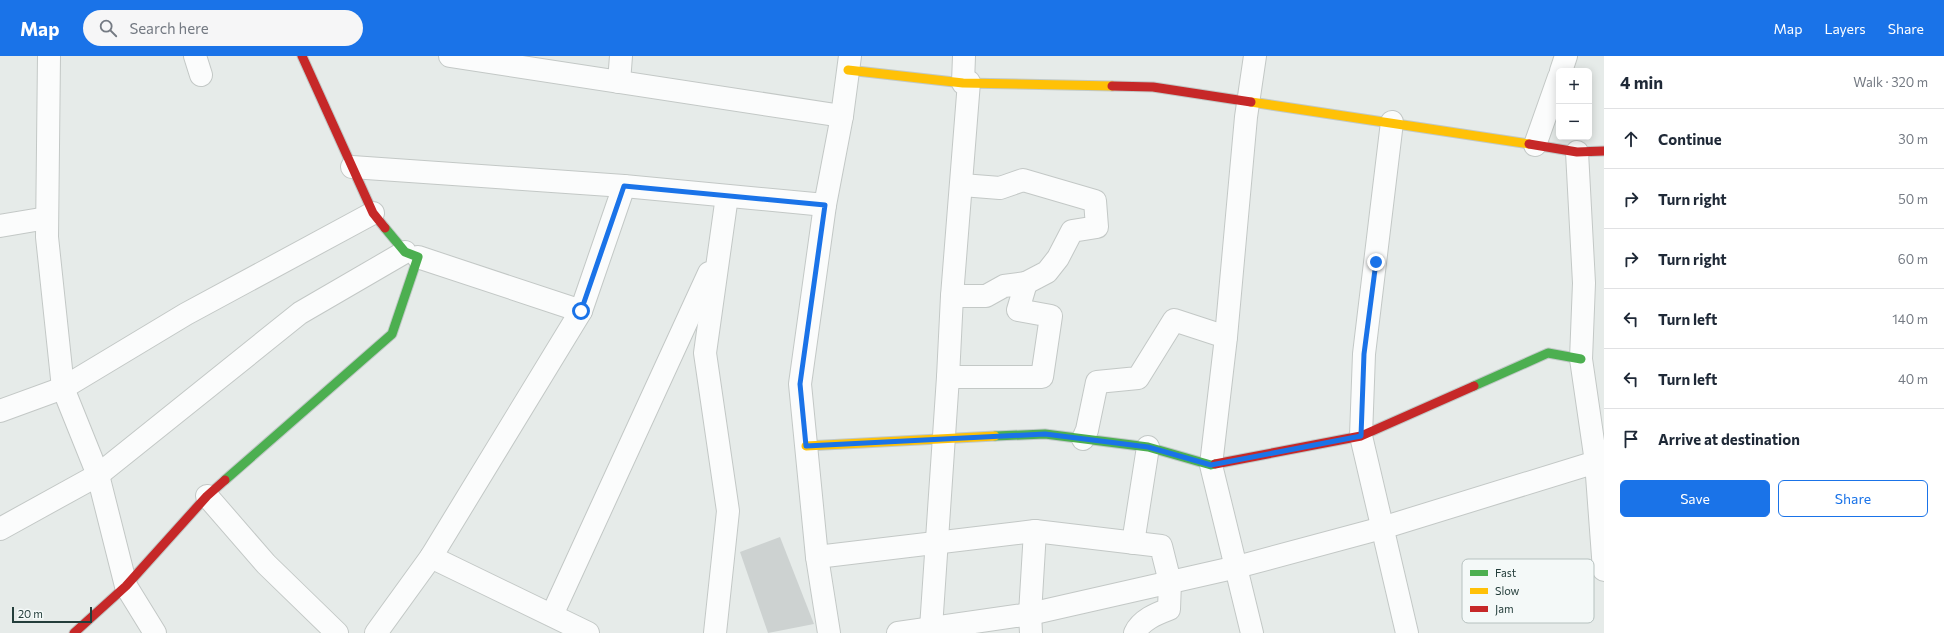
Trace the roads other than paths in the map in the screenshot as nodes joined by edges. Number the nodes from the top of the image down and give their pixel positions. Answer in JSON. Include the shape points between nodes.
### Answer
{"nodes":[{"id":1,"x":49,"y":56,"type":"edge"},
{"id":2,"x":302,"y":56,"type":"edge"},
{"id":3,"x":450,"y":56,"type":"edge"},
{"id":4,"x":621,"y":56,"type":"edge"},
{"id":5,"x":964,"y":56,"type":"edge"},
{"id":6,"x":1255,"y":56,"type":"edge"},
{"id":7,"x":1566,"y":56,"type":"edge"},
{"id":8,"x":528,"y":62,"type":"edge"},
{"id":9,"x":849,"y":63,"type":"edge"},
{"id":10,"x":1562,"y":68,"type":"edge"},
{"id":11,"x":619,"y":82,"type":"junction"},
{"id":12,"x":966,"y":82,"type":"junction"},
{"id":13,"x":1556,"y":86,"type":"edge"},
{"id":14,"x":1248,"y":100,"type":"junction"},
{"id":15,"x":842,"y":116,"type":"junction"},
{"id":16,"x":1392,"y":122,"type":"junction"},
{"id":17,"x":1535,"y":145,"type":"junction"},
{"id":18,"x":1604,"y":151,"type":"edge"},
{"id":19,"x":1577,"y":152,"type":"junction"},
{"id":20,"x":352,"y":166,"type":"junction"},
{"id":21,"x":962,"y":184,"type":"junction"},
{"id":22,"x":624,"y":186,"type":"junction"},
{"id":23,"x":727,"y":196,"type":"junction"},
{"id":24,"x":825,"y":205,"type":"junction"},
{"id":25,"x":373,"y":213,"type":"junction"},
{"id":26,"x":47,"y":218,"type":"junction"},
{"id":27,"x":0,"y":226,"type":"edge"},
{"id":28,"x":719,"y":250,"type":"junction"},
{"id":29,"x":411,"y":254,"type":"junction"},
{"id":30,"x":1026,"y":282,"type":"junction"},
{"id":31,"x":952,"y":296,"type":"junction"},
{"id":32,"x":581,"y":311,"type":"junction"},
{"id":33,"x":1226,"y":337,"type":"junction"},
{"id":34,"x":1581,"y":359,"type":"junction"},
{"id":35,"x":948,"y":378,"type":"junction"},
{"id":36,"x":63,"y":388,"type":"junction"},
{"id":37,"x":1595,"y":396,"type":"edge"},
{"id":38,"x":0,"y":411,"type":"edge"},
{"id":39,"x":1361,"y":436,"type":"junction"},
{"id":40,"x":944,"y":439,"type":"junction"},
{"id":41,"x":1083,"y":439,"type":"junction"},
{"id":42,"x":806,"y":446,"type":"junction"},
{"id":43,"x":1148,"y":447,"type":"junction"},
{"id":44,"x":1596,"y":462,"type":"junction"},
{"id":45,"x":1211,"y":465,"type":"junction"},
{"id":46,"x":98,"y":475,"type":"junction"},
{"id":47,"x":207,"y":496,"type":"junction"},
{"id":48,"x":1382,"y":528,"type":"junction"},
{"id":49,"x":0,"y":529,"type":"edge"},
{"id":50,"x":1035,"y":531,"type":"junction"},
{"id":51,"x":937,"y":543,"type":"junction"},
{"id":52,"x":1133,"y":543,"type":"junction"},
{"id":53,"x":430,"y":557,"type":"junction"},
{"id":54,"x":817,"y":557,"type":"junction"},
{"id":55,"x":1237,"y":567,"type":"junction"},
{"id":56,"x":1604,"y":570,"type":"edge"},
{"id":57,"x":1170,"y":582,"type":"junction"},
{"id":58,"x":126,"y":586,"type":"junction"},
{"id":59,"x":552,"y":615,"type":"junction"},
{"id":60,"x":1031,"y":623,"type":"edge"},
{"id":61,"x":931,"y":628,"type":"junction"},
{"id":62,"x":74,"y":633,"type":"edge"},
{"id":63,"x":155,"y":633,"type":"edge"},
{"id":64,"x":337,"y":633,"type":"edge"},
{"id":65,"x":376,"y":633,"type":"edge"},
{"id":66,"x":588,"y":633,"type":"edge"},
{"id":67,"x":715,"y":633,"type":"edge"},
{"id":68,"x":829,"y":633,"type":"edge"},
{"id":69,"x":898,"y":633,"type":"edge"},
{"id":70,"x":1135,"y":633,"type":"edge"},
{"id":71,"x":1252,"y":633,"type":"edge"},
{"id":72,"x":1407,"y":633,"type":"edge"}],
"edges":[{"from":1,"to":26,"type":"street"},
{"from":2,"to":20,"type":"street"},
{"from":3,"to":8,"type":"street"},
{"from":4,"to":11,"type":"street"},
{"from":5,"to":12,"type":"street"},
{"from":6,"to":14,"type":"street"},
{"from":7,"to":10,"type":"street"},
{"from":8,"to":11,"type":"street"},
{"from":9,"to":12,"type":"street"},
{"from":9,"to":15,"type":"street"},
{"from":11,"to":15,"type":"street"},
{"from":12,"to":14,"type":"street","via":[[1153,87]]},
{"from":12,"to":21,"type":"street"},
{"from":13,"to":17,"type":"street"},
{"from":14,"to":16,"type":"street"},
{"from":14,"to":33,"type":"street"},
{"from":15,"to":24,"type":"street"},
{"from":16,"to":17,"type":"street"},
{"from":16,"to":39,"type":"street","via":[[1364,354]]},
{"from":17,"to":19,"type":"street"},
{"from":18,"to":19,"type":"street"},
{"from":19,"to":34,"type":"street","via":[[1584,283]]},
{"from":20,"to":22,"type":"street"},
{"from":20,"to":25,"type":"street"},
{"from":21,"to":30,"type":"street","via":[[1000,188],[1023,180],[1095,201],[1097,227],[1072,231],[1058,258],[1047,272]]},
{"from":21,"to":31,"type":"street"},
{"from":22,"to":23,"type":"street"},
{"from":22,"to":32,"type":"street"},
{"from":23,"to":24,"type":"street"},
{"from":23,"to":28,"type":"street"},
{"from":24,"to":42,"type":"street","via":[[800,384]]},
{"from":25,"to":29,"type":"street"},
{"from":25,"to":36,"type":"street","via":[[186,314]]},
{"from":26,"to":27,"type":"street"},
{"from":26,"to":36,"type":"street"},
{"from":28,"to":59,"type":"street"},
{"from":28,"to":67,"type":"street","via":[[705,353],[728,511]]},
{"from":29,"to":32,"type":"street"},
{"from":29,"to":46,"type":"street","via":[[300,313]]},
{"from":29,"to":47,"type":"street","via":[[392,334]]},
{"from":30,"to":31,"type":"street","via":[[1004,286],[986,296]]},
{"from":30,"to":35,"type":"street","via":[[1018,310],[1051,316],[1042,377]]},
{"from":31,"to":35,"type":"street"},
{"from":32,"to":53,"type":"street"},
{"from":33,"to":41,"type":"street","via":[[1174,320],[1138,378],[1097,382]]},
{"from":33,"to":45,"type":"street"},
{"from":34,"to":37,"type":"street"},
{"from":34,"to":39,"type":"street","via":[[1548,353]]},
{"from":35,"to":40,"type":"street"},
{"from":36,"to":38,"type":"street"},
{"from":36,"to":46,"type":"street"},
{"from":37,"to":44,"type":"street"},
{"from":39,"to":45,"type":"street"},
{"from":39,"to":48,"type":"street"},
{"from":40,"to":41,"type":"street","via":[[1045,434]]},
{"from":40,"to":42,"type":"street"},
{"from":40,"to":51,"type":"street"},
{"from":41,"to":43,"type":"street"},
{"from":42,"to":54,"type":"street"},
{"from":43,"to":45,"type":"street"},
{"from":43,"to":52,"type":"street"},
{"from":44,"to":48,"type":"street"},
{"from":44,"to":56,"type":"street"},
{"from":45,"to":55,"type":"street"},
{"from":46,"to":49,"type":"street"},
{"from":46,"to":58,"type":"street"},
{"from":47,"to":58,"type":"street"},
{"from":47,"to":64,"type":"street","via":[[266,564]]},
{"from":48,"to":55,"type":"street"},
{"from":48,"to":72,"type":"street"},
{"from":50,"to":51,"type":"street"},
{"from":50,"to":52,"type":"street"},
{"from":50,"to":60,"type":"street"},
{"from":51,"to":54,"type":"street"},
{"from":51,"to":61,"type":"street"},
{"from":52,"to":57,"type":"street","via":[[1161,546]]},
{"from":53,"to":59,"type":"street"},
{"from":53,"to":65,"type":"street"},
{"from":54,"to":68,"type":"street"},
{"from":55,"to":57,"type":"street"},
{"from":55,"to":71,"type":"street"},
{"from":57,"to":60,"type":"street"},
{"from":57,"to":70,"type":"street","via":[[1169,609],[1154,614],[1138,627]]},
{"from":58,"to":62,"type":"street"},
{"from":58,"to":63,"type":"street"},
{"from":59,"to":66,"type":"street"},
{"from":60,"to":61,"type":"street"},
{"from":61,"to":69,"type":"street"}]}
